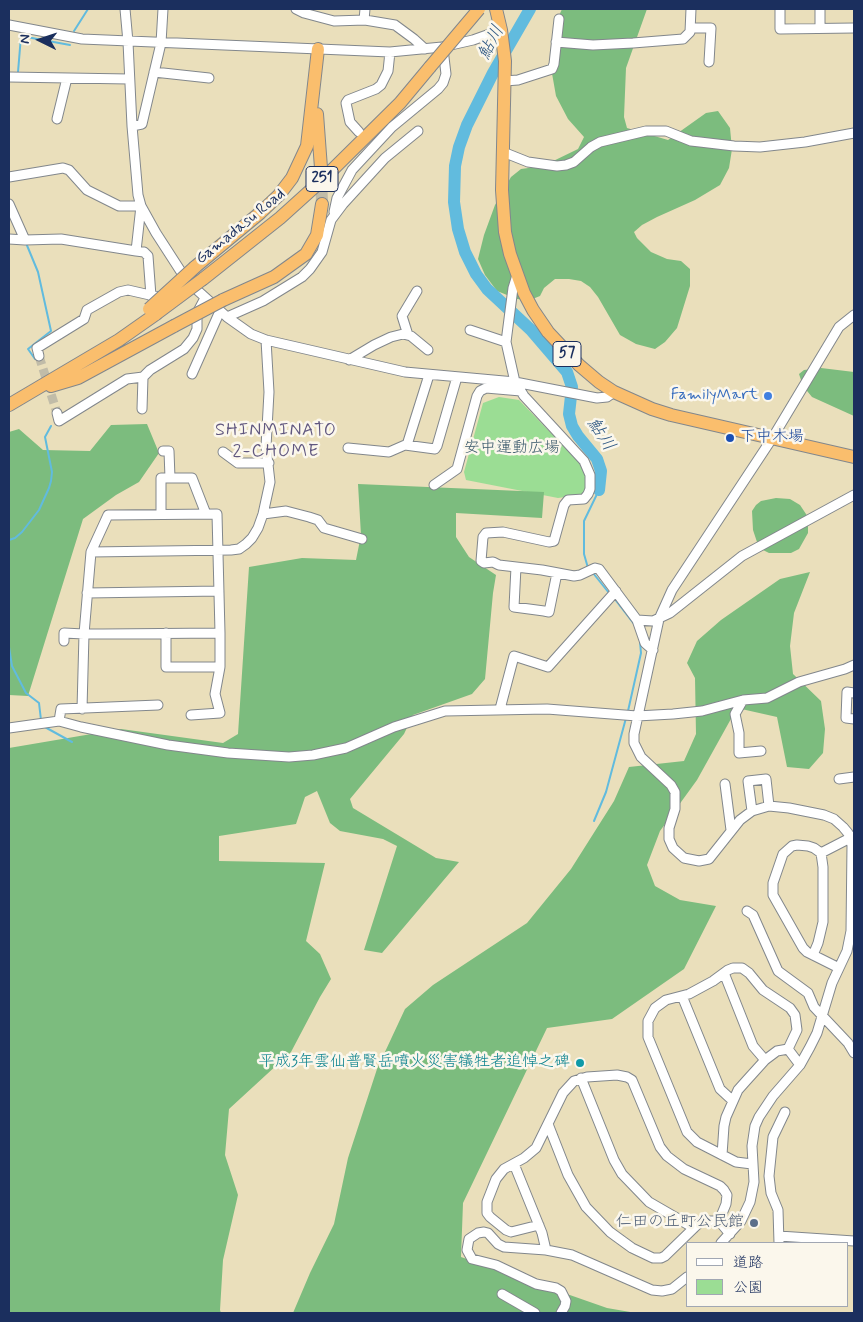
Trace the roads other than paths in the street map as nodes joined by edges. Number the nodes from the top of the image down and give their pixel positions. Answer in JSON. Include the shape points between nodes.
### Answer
{"nodes":[{"id":1,"x":124,"y":9,"type":"edge"},
{"id":2,"x":163,"y":9,"type":"edge"},
{"id":3,"x":296,"y":9,"type":"edge"},
{"id":4,"x":366,"y":9,"type":"edge"},
{"id":5,"x":479,"y":9,"type":"edge"},
{"id":6,"x":496,"y":9,"type":"edge"},
{"id":7,"x":691,"y":9,"type":"edge"},
{"id":8,"x":780,"y":9,"type":"edge"},
{"id":9,"x":820,"y":9,"type":"edge"},
{"id":10,"x":559,"y":19,"type":"dead end"},
{"id":11,"x":364,"y":20,"type":"junction"},
{"id":12,"x":9,"y":25,"type":"edge"},
{"id":13,"x":691,"y":28,"type":"junction"},
{"id":14,"x":820,"y":28,"type":"junction"},
{"id":15,"x":854,"y":28,"type":"edge"},
{"id":16,"x":501,"y":30,"type":"junction"},
{"id":17,"x":128,"y":42,"type":"junction"},
{"id":18,"x":556,"y":42,"type":"junction"},
{"id":19,"x":161,"y":43,"type":"junction"},
{"id":20,"x":442,"y":47,"type":"junction"},
{"id":21,"x":318,"y":49,"type":"junction"},
{"id":22,"x":425,"y":49,"type":"junction"},
{"id":23,"x":390,"y":52,"type":"junction"},
{"id":24,"x":710,"y":62,"type":"dead end"},
{"id":25,"x":316,"y":64,"type":"junction"},
{"id":26,"x":154,"y":72,"type":"junction"},
{"id":27,"x":9,"y":76,"type":"edge"},
{"id":28,"x":67,"y":78,"type":"junction"},
{"id":29,"x":209,"y":78,"type":"dead end"},
{"id":30,"x":129,"y":79,"type":"junction"},
{"id":31,"x":505,"y":80,"type":"junction"},
{"id":32,"x":57,"y":120,"type":"dead end"},
{"id":33,"x":132,"y":126,"type":"junction"},
{"id":34,"x":418,"y":131,"type":"dead end"},
{"id":35,"x":359,"y":132,"type":"dead end"},
{"id":36,"x":854,"y":133,"type":"edge"},
{"id":37,"x":378,"y":151,"type":"dead end"},
{"id":38,"x":503,"y":152,"type":"junction"},
{"id":39,"x":386,"y":158,"type":"junction"},
{"id":40,"x":321,"y":168,"type":"tunnel mouth"},
{"id":41,"x":9,"y":177,"type":"edge"},
{"id":42,"x":9,"y":204,"type":"edge"},
{"id":43,"x":322,"y":204,"type":"tunnel mouth"},
{"id":44,"x":141,"y":206,"type":"junction"},
{"id":45,"x":331,"y":220,"type":"junction"},
{"id":46,"x":9,"y":239,"type":"edge"},
{"id":47,"x":25,"y":240,"type":"junction"},
{"id":48,"x":136,"y":251,"type":"junction"},
{"id":49,"x":517,"y":275,"type":"junction"},
{"id":50,"x":187,"y":281,"type":"junction"},
{"id":51,"x":417,"y":291,"type":"dead end"},
{"id":52,"x":151,"y":296,"type":"junction"},
{"id":53,"x":205,"y":298,"type":"junction"},
{"id":54,"x":221,"y":305,"type":"junction"},
{"id":55,"x":152,"y":312,"type":"junction"},
{"id":56,"x":854,"y":315,"type":"edge"},
{"id":57,"x":227,"y":317,"type":"junction"},
{"id":58,"x":470,"y":330,"type":"dead end"},
{"id":59,"x":408,"y":334,"type":"junction"},
{"id":60,"x":266,"y":340,"type":"junction"},
{"id":61,"x":506,"y":342,"type":"junction"},
{"id":62,"x":428,"y":350,"type":"dead end"},
{"id":63,"x":39,"y":356,"type":"dead end"},
{"id":64,"x":349,"y":360,"type":"junction"},
{"id":65,"x":192,"y":374,"type":"dead end"},
{"id":66,"x":429,"y":375,"type":"junction"},
{"id":67,"x":457,"y":377,"type":"junction"},
{"id":68,"x":143,"y":378,"type":"junction"},
{"id":69,"x":515,"y":382,"type":"junction"},
{"id":70,"x":521,"y":391,"type":"junction"},
{"id":71,"x":614,"y":392,"type":"junction"},
{"id":72,"x":28,"y":393,"type":"junction"},
{"id":73,"x":9,"y":405,"type":"edge"},
{"id":74,"x":142,"y":409,"type":"dead end"},
{"id":75,"x":57,"y":414,"type":"dead end"},
{"id":76,"x":773,"y":437,"type":"junction"},
{"id":77,"x":408,"y":445,"type":"junction"},
{"id":78,"x":348,"y":448,"type":"dead end"},
{"id":79,"x":163,"y":451,"type":"dead end"},
{"id":80,"x":223,"y":452,"type":"dead end"},
{"id":81,"x":854,"y":457,"type":"edge"},
{"id":82,"x":269,"y":463,"type":"junction"},
{"id":83,"x":170,"y":478,"type":"junction"},
{"id":84,"x":434,"y":485,"type":"dead end"},
{"id":85,"x":854,"y":496,"type":"edge"},
{"id":86,"x":161,"y":514,"type":"junction"},
{"id":87,"x":206,"y":514,"type":"junction"},
{"id":88,"x":263,"y":514,"type":"junction"},
{"id":89,"x":362,"y":539,"type":"dead end"},
{"id":90,"x":91,"y":552,"type":"junction"},
{"id":91,"x":218,"y":552,"type":"junction"},
{"id":92,"x":516,"y":567,"type":"junction"},
{"id":93,"x":557,"y":573,"type":"junction"},
{"id":94,"x":219,"y":590,"type":"junction"},
{"id":95,"x":672,"y":590,"type":"junction"},
{"id":96,"x":87,"y":594,"type":"junction"},
{"id":97,"x":613,"y":594,"type":"junction"},
{"id":98,"x":686,"y":602,"type":"junction"},
{"id":99,"x":659,"y":619,"type":"junction"},
{"id":100,"x":637,"y":620,"type":"junction"},
{"id":101,"x":166,"y":633,"type":"junction"},
{"id":102,"x":220,"y":633,"type":"junction"},
{"id":103,"x":84,"y":634,"type":"junction"},
{"id":104,"x":64,"y":641,"type":"dead end"},
{"id":105,"x":653,"y":650,"type":"junction"},
{"id":106,"x":854,"y":665,"type":"edge"},
{"id":107,"x":220,"y":667,"type":"junction"},
{"id":108,"x":845,"y":669,"type":"junction"},
{"id":109,"x":854,"y":672,"type":"edge"},
{"id":110,"x":854,"y":692,"type":"edge"},
{"id":111,"x":743,"y":700,"type":"junction"},
{"id":112,"x":158,"y":705,"type":"dead end"},
{"id":113,"x":82,"y":709,"type":"junction"},
{"id":114,"x":500,"y":709,"type":"junction"},
{"id":115,"x":191,"y":715,"type":"dead end"},
{"id":116,"x":630,"y":715,"type":"junction"},
{"id":117,"x":854,"y":719,"type":"edge"},
{"id":118,"x":59,"y":721,"type":"junction"},
{"id":119,"x":9,"y":728,"type":"edge"},
{"id":120,"x":760,"y":751,"type":"dead end"},
{"id":121,"x":854,"y":777,"type":"edge"},
{"id":122,"x":838,"y":779,"type":"dead end"},
{"id":123,"x":725,"y":784,"type":"dead end"},
{"id":124,"x":769,"y":806,"type":"junction"},
{"id":125,"x":752,"y":811,"type":"junction"},
{"id":126,"x":731,"y":830,"type":"junction"},
{"id":127,"x":852,"y":837,"type":"edge"},
{"id":128,"x":821,"y":853,"type":"junction"},
{"id":129,"x":747,"y":911,"type":"dead end"},
{"id":130,"x":853,"y":931,"type":"edge"},
{"id":131,"x":813,"y":955,"type":"junction"},
{"id":132,"x":839,"y":968,"type":"junction"},
{"id":133,"x":724,"y":973,"type":"junction"},
{"id":134,"x":682,"y":996,"type":"junction"},
{"id":135,"x":822,"y":1017,"type":"junction"},
{"id":136,"x":788,"y":1049,"type":"junction"},
{"id":137,"x":854,"y":1053,"type":"edge"},
{"id":138,"x":765,"y":1060,"type":"junction"},
{"id":139,"x":800,"y":1065,"type":"junction"},
{"id":140,"x":581,"y":1078,"type":"junction"},
{"id":141,"x":733,"y":1101,"type":"junction"},
{"id":142,"x":785,"y":1112,"type":"dead end"},
{"id":143,"x":548,"y":1124,"type":"junction"},
{"id":144,"x":722,"y":1155,"type":"junction"},
{"id":145,"x":514,"y":1164,"type":"junction"},
{"id":146,"x":752,"y":1164,"type":"junction"},
{"id":147,"x":719,"y":1221,"type":"junction"},
{"id":148,"x":539,"y":1225,"type":"junction"},
{"id":149,"x":694,"y":1228,"type":"junction"},
{"id":150,"x":730,"y":1234,"type":"junction"},
{"id":151,"x":779,"y":1240,"type":"edge"},
{"id":152,"x":854,"y":1241,"type":"edge"},
{"id":153,"x":722,"y":1242,"type":"edge"},
{"id":154,"x":546,"y":1250,"type":"junction"},
{"id":155,"x":686,"y":1277,"type":"edge"},
{"id":156,"x":502,"y":1294,"type":"dead end"},
{"id":157,"x":535,"y":1313,"type":"edge"},
{"id":158,"x":562,"y":1313,"type":"edge"}],
"edges":[{"from":1,"to":17,"type":"street"},
{"from":2,"to":19,"type":"street"},
{"from":3,"to":11,"type":"street","via":[[334,21]]},
{"from":4,"to":11,"type":"street"},
{"from":5,"to":55,"type":"highway","name":"Gamadasu Road","number":"251","bridge":true,"via":[[400,103],[321,181],[203,279]]},
{"from":6,"to":16,"type":"highway","number":"57"},
{"from":7,"to":13,"type":"street"},
{"from":8,"to":14,"type":"street","via":[[780,29]]},
{"from":9,"to":14,"type":"street"},
{"from":10,"to":18,"type":"street"},
{"from":11,"to":22,"type":"street","via":[[395,25]]},
{"from":12,"to":17,"type":"street","via":[[82,39]]},
{"from":13,"to":18,"type":"street","via":[[683,39],[592,45]]},
{"from":13,"to":24,"type":"street","via":[[711,28]]},
{"from":14,"to":15,"type":"street"},
{"from":16,"to":20,"type":"street"},
{"from":16,"to":31,"type":"highway","number":"57"},
{"from":17,"to":19,"type":"street"},
{"from":17,"to":30,"type":"street"},
{"from":18,"to":31,"type":"street","via":[[552,69],[518,80]]},
{"from":19,"to":21,"type":"street"},
{"from":19,"to":26,"type":"street"},
{"from":20,"to":22,"type":"street"},
{"from":20,"to":45,"type":"street","via":[[446,74],[443,83],[392,127],[352,170],[337,198]]},
{"from":21,"to":23,"type":"street"},
{"from":21,"to":25,"type":"highway"},
{"from":22,"to":23,"type":"street"},
{"from":23,"to":35,"type":"street","via":[[388,71],[381,85],[346,103],[350,122]]},
{"from":25,"to":40,"type":"highway"},
{"from":25,"to":55,"type":"highway","bridge":true,"via":[[306,146],[292,178],[279,195],[195,267]]},
{"from":26,"to":29,"type":"street"},
{"from":26,"to":33,"type":"street","via":[[142,124]]},
{"from":27,"to":28,"type":"street"},
{"from":28,"to":30,"type":"street"},
{"from":28,"to":32,"type":"street"},
{"from":30,"to":33,"type":"street"},
{"from":31,"to":38,"type":"highway","number":"57"},
{"from":33,"to":44,"type":"street"},
{"from":34,"to":39,"type":"street"},
{"from":36,"to":38,"type":"street","via":[[760,147],[692,141],[666,131],[646,131],[600,142],[574,162],[557,166],[528,162]]},
{"from":37,"to":39,"type":"street"},
{"from":38,"to":49,"type":"highway","number":"57","via":[[502,209]]},
{"from":39,"to":45,"type":"street"},
{"from":41,"to":44,"type":"street","via":[[63,168],[69,170],[87,190],[119,206]]},
{"from":42,"to":47,"type":"street"},
{"from":43,"to":54,"type":"highway","via":[[317,235],[306,254],[274,277]]},
{"from":44,"to":48,"type":"street"},
{"from":44,"to":50,"type":"street"},
{"from":45,"to":57,"type":"street","via":[[322,252],[302,277]]},
{"from":46,"to":47,"type":"street"},
{"from":47,"to":48,"type":"street","via":[[61,239]]},
{"from":48,"to":52,"type":"street","via":[[146,253],[149,259]]},
{"from":49,"to":61,"type":"street"},
{"from":49,"to":71,"type":"highway","number":"57","via":[[548,332],[579,365]]},
{"from":50,"to":52,"type":"street","via":[[165,298]]},
{"from":50,"to":53,"type":"street"},
{"from":51,"to":59,"type":"street","via":[[402,316]]},
{"from":52,"to":63,"type":"street","via":[[128,290],[119,292],[87,310],[84,319],[36,348]]},
{"from":53,"to":54,"type":"street"},
{"from":53,"to":68,"type":"street","via":[[198,307],[197,329],[190,344]]},
{"from":54,"to":57,"type":"street"},
{"from":54,"to":65,"type":"street"},
{"from":54,"to":72,"type":"highway","bridge":true,"via":[[174,326],[78,378]]},
{"from":55,"to":72,"type":"highway","name":"Gamadasu Road","number":"251","via":[[119,340]]},
{"from":56,"to":76,"type":"street","via":[[839,327]]},
{"from":57,"to":60,"type":"street"},
{"from":58,"to":61,"type":"street"},
{"from":59,"to":62,"type":"street"},
{"from":59,"to":64,"type":"street","via":[[391,337]]},
{"from":60,"to":64,"type":"street"},
{"from":60,"to":82,"type":"street"},
{"from":61,"to":69,"type":"street"},
{"from":64,"to":66,"type":"street"},
{"from":66,"to":67,"type":"street"},
{"from":66,"to":77,"type":"street"},
{"from":67,"to":69,"type":"street"},
{"from":67,"to":77,"type":"street","via":[[436,448]]},
{"from":68,"to":74,"type":"street"},
{"from":68,"to":75,"type":"street","via":[[127,379],[59,421]]},
{"from":69,"to":70,"type":"street"},
{"from":69,"to":71,"type":"street","via":[[602,398]]},
{"from":70,"to":84,"type":"street","via":[[486,388],[480,391],[457,468]]},
{"from":70,"to":92,"type":"street","via":[[584,461],[591,482],[587,496],[568,500],[564,505],[556,538],[552,542],[503,532],[483,535],[482,562]]},
{"from":71,"to":76,"type":"highway","number":"57","via":[[671,415]]},
{"from":72,"to":73,"type":"highway","name":"Gamadasu Road","number":"251"},
{"from":76,"to":81,"type":"highway","number":"57"},
{"from":76,"to":95,"type":"street"},
{"from":77,"to":78,"type":"street","via":[[389,452]]},
{"from":79,"to":83,"type":"street","via":[[169,451]]},
{"from":80,"to":82,"type":"street","via":[[238,463]]},
{"from":82,"to":88,"type":"street","via":[[268,494]]},
{"from":83,"to":86,"type":"street","via":[[161,478]]},
{"from":83,"to":87,"type":"street","via":[[192,478]]},
{"from":85,"to":98,"type":"street","via":[[742,556]]},
{"from":86,"to":87,"type":"street"},
{"from":86,"to":90,"type":"street","via":[[108,515]]},
{"from":87,"to":91,"type":"street","via":[[217,514]]},
{"from":88,"to":89,"type":"street","via":[[286,512],[309,517],[318,520],[324,528]]},
{"from":88,"to":91,"type":"street","via":[[258,528],[246,544],[239,549]]},
{"from":90,"to":91,"type":"street"},
{"from":90,"to":96,"type":"street"},
{"from":91,"to":94,"type":"street"},
{"from":92,"to":93,"type":"street"},
{"from":92,"to":93,"type":"street","via":[[514,607],[549,612]]},
{"from":93,"to":97,"type":"street","via":[[577,576],[599,569]]},
{"from":94,"to":96,"type":"street"},
{"from":94,"to":102,"type":"street"},
{"from":95,"to":98,"type":"street"},
{"from":95,"to":99,"type":"street"},
{"from":96,"to":103,"type":"street"},
{"from":97,"to":100,"type":"street"},
{"from":97,"to":114,"type":"street","via":[[548,667],[514,656]]},
{"from":98,"to":99,"type":"street"},
{"from":99,"to":100,"type":"street"},
{"from":99,"to":105,"type":"street"},
{"from":100,"to":105,"type":"street","via":[[645,643]]},
{"from":101,"to":102,"type":"street"},
{"from":101,"to":103,"type":"street"},
{"from":101,"to":107,"type":"street","via":[[162,668]]},
{"from":102,"to":107,"type":"street"},
{"from":103,"to":104,"type":"street","via":[[64,633]]},
{"from":103,"to":113,"type":"street"},
{"from":105,"to":116,"type":"street"},
{"from":106,"to":108,"type":"street"},
{"from":107,"to":115,"type":"street","via":[[215,694],[220,713]]},
{"from":108,"to":109,"type":"street"},
{"from":108,"to":111,"type":"street","via":[[799,682],[767,698]]},
{"from":110,"to":117,"type":"street","via":[[847,692],[846,718]]},
{"from":111,"to":116,"type":"street","via":[[673,714]]},
{"from":111,"to":120,"type":"street","via":[[735,714],[739,753]]},
{"from":112,"to":113,"type":"street"},
{"from":113,"to":118,"type":"street","via":[[61,709]]},
{"from":114,"to":116,"type":"street"},
{"from":114,"to":118,"type":"street","via":[[445,712],[394,727],[346,748],[288,757],[168,745]]},
{"from":116,"to":126,"type":"street","via":[[638,752],[675,792],[676,808],[668,833],[676,852],[689,860],[704,860],[714,855]]},
{"from":118,"to":119,"type":"street"},
{"from":121,"to":122,"type":"street"},
{"from":123,"to":126,"type":"street"},
{"from":124,"to":125,"type":"street"},
{"from":124,"to":125,"type":"street","via":[[766,779],[748,781]]},
{"from":124,"to":127,"type":"street","via":[[824,815],[843,826]]},
{"from":125,"to":126,"type":"street"},
{"from":127,"to":128,"type":"street"},
{"from":127,"to":130,"type":"street"},
{"from":128,"to":131,"type":"street","via":[[823,922]]},
{"from":128,"to":131,"type":"street","via":[[808,846],[792,846],[784,854],[773,883],[774,895],[800,944]]},
{"from":129,"to":135,"type":"street","via":[[752,915],[778,971],[808,993]]},
{"from":130,"to":132,"type":"street"},
{"from":131,"to":132,"type":"street"},
{"from":132,"to":135,"type":"street"},
{"from":133,"to":134,"type":"street","via":[[702,988]]},
{"from":133,"to":136,"type":"street","via":[[733,968],[746,970],[763,990],[793,1011],[797,1030]]},
{"from":133,"to":138,"type":"street","via":[[753,1046]]},
{"from":134,"to":141,"type":"street","via":[[720,1090]]},
{"from":134,"to":144,"type":"street","via":[[666,1000],[655,1008],[648,1021],[648,1037],[684,1128],[693,1139]]},
{"from":135,"to":137,"type":"street"},
{"from":135,"to":139,"type":"street"},
{"from":136,"to":138,"type":"street","via":[[777,1051]]},
{"from":136,"to":139,"type":"street"},
{"from":138,"to":141,"type":"street"},
{"from":139,"to":146,"type":"street","via":[[759,1116],[753,1136]]},
{"from":140,"to":143,"type":"street","via":[[563,1093]]},
{"from":140,"to":147,"type":"street","via":[[622,1076],[632,1080],[660,1147],[667,1156],[724,1190],[726,1204]]},
{"from":140,"to":149,"type":"street","via":[[622,1174],[649,1202]]},
{"from":141,"to":144,"type":"street","via":[[724,1126]]},
{"from":142,"to":151,"type":"street","via":[[773,1137],[769,1176],[778,1210]]},
{"from":143,"to":145,"type":"street","via":[[536,1148]]},
{"from":143,"to":149,"type":"street","via":[[577,1193],[596,1219],[620,1240],[657,1258],[665,1256]]},
{"from":144,"to":146,"type":"street"},
{"from":145,"to":148,"type":"street"},
{"from":145,"to":148,"type":"street","via":[[496,1179],[487,1202],[487,1213],[511,1232]]},
{"from":146,"to":150,"type":"street","via":[[754,1182],[750,1202]]},
{"from":147,"to":149,"type":"street","via":[[704,1221]]},
{"from":147,"to":150,"type":"street"},
{"from":148,"to":154,"type":"street"},
{"from":150,"to":153,"type":"street"},
{"from":151,"to":152,"type":"street"},
{"from":154,"to":155,"type":"street","via":[[582,1258],[652,1290],[672,1289]]},
{"from":154,"to":158,"type":"street","via":[[501,1246],[484,1232],[469,1238],[467,1250],[477,1262],[496,1265],[536,1284],[561,1291],[566,1301]]},
{"from":156,"to":157,"type":"street"}]}
